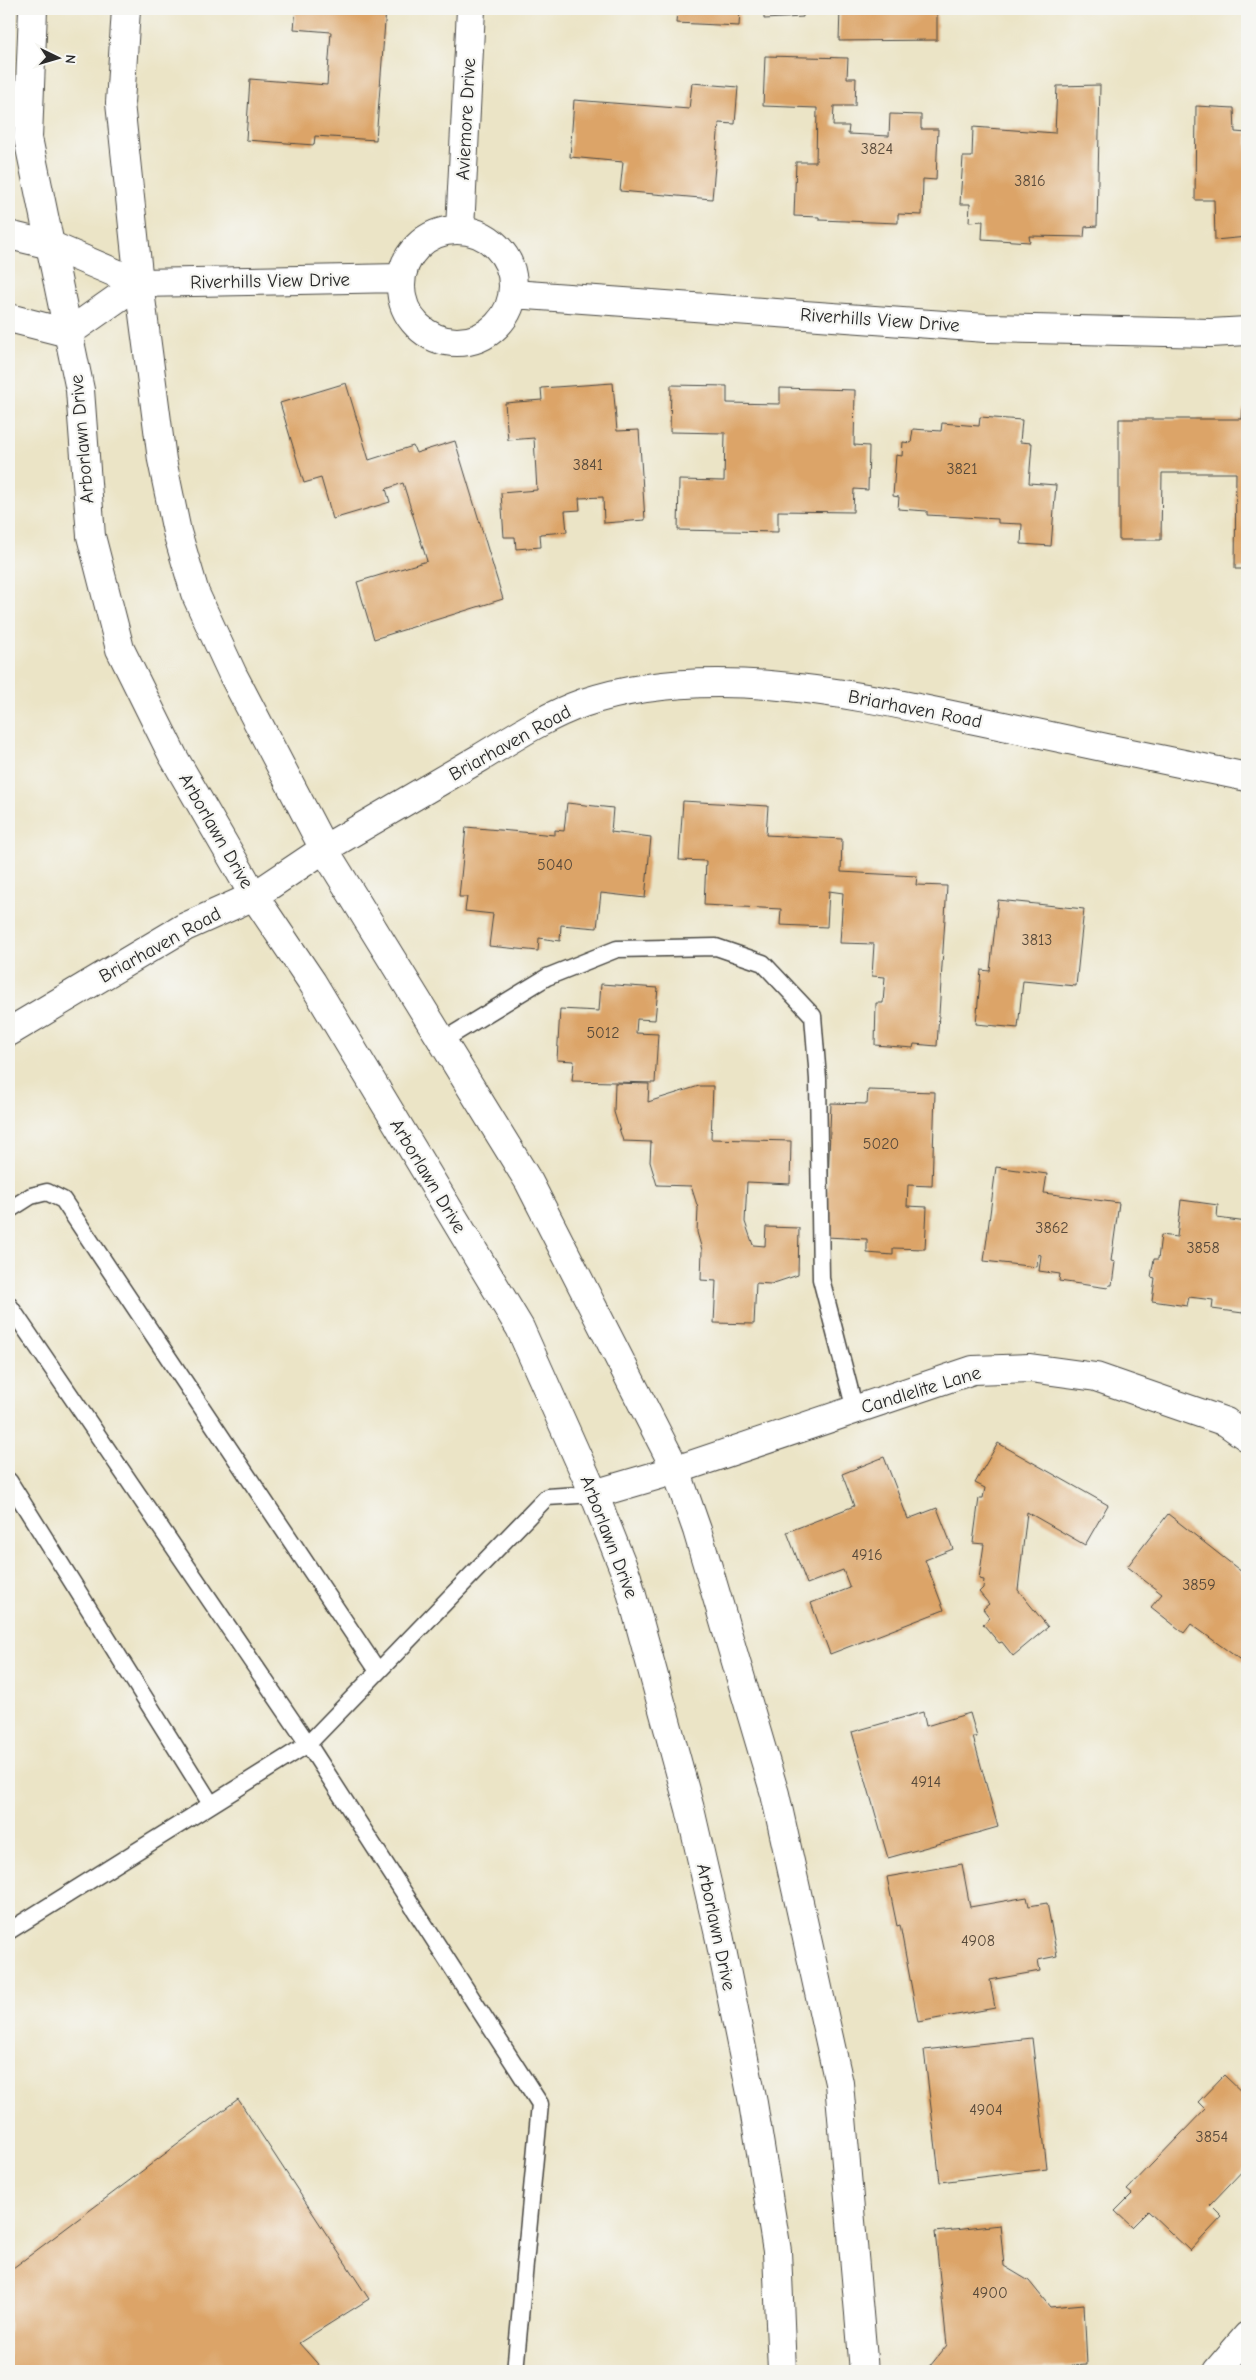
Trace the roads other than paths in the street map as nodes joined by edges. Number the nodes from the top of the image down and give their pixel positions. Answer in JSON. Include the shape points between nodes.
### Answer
{"nodes":[{"id":1,"x":33,"y":9,"type":"edge"},
{"id":2,"x":126,"y":9,"type":"edge"},
{"id":3,"x":471,"y":9,"type":"edge"},
{"id":4,"x":460,"y":229,"type":"junction"},
{"id":5,"x":9,"y":235,"type":"edge"},
{"id":6,"x":50,"y":245,"type":"junction"},
{"id":7,"x":401,"y":278,"type":"junction"},
{"id":8,"x":139,"y":283,"type":"junction"},
{"id":9,"x":513,"y":294,"type":"junction"},
{"id":10,"x":9,"y":318,"type":"edge"},
{"id":11,"x":1247,"y":332,"type":"edge"},
{"id":12,"x":68,"y":333,"type":"junction"},
{"id":13,"x":1247,"y":777,"type":"edge"},
{"id":14,"x":324,"y":849,"type":"junction"},
{"id":15,"x":254,"y":896,"type":"junction"},
{"id":16,"x":9,"y":1032,"type":"edge"},
{"id":17,"x":442,"y":1041,"type":"junction"},
{"id":18,"x":9,"y":1210,"type":"edge"},
{"id":19,"x":9,"y":1305,"type":"edge"},
{"id":20,"x":15,"y":1326,"type":"edge"},
{"id":21,"x":856,"y":1410,"type":"junction"},
{"id":22,"x":1247,"y":1437,"type":"edge"},
{"id":23,"x":676,"y":1470,"type":"junction"},
{"id":24,"x":9,"y":1481,"type":"edge"},
{"id":25,"x":594,"y":1494,"type":"junction"},
{"id":26,"x":378,"y":1671,"type":"junction"},
{"id":27,"x":308,"y":1744,"type":"junction"},
{"id":28,"x":212,"y":1804,"type":"junction"},
{"id":29,"x":9,"y":1931,"type":"edge"},
{"id":30,"x":1247,"y":2336,"type":"edge"},
{"id":31,"x":515,"y":2371,"type":"edge"},
{"id":32,"x":782,"y":2371,"type":"edge"},
{"id":33,"x":864,"y":2371,"type":"edge"},
{"id":34,"x":1217,"y":2371,"type":"edge"}],
"edges":[{"from":1,"to":6,"type":"main road","name":"Arborlawn Drive","via":[[28,138]]},
{"from":2,"to":8,"type":"main road","via":[[120,103]]},
{"from":3,"to":4,"type":"main road","name":"Aviemore Drive"},
{"from":4,"to":7,"type":"main road","via":[[443,231],[415,248]]},
{"from":4,"to":9,"type":"main road","via":[[486,238],[506,257],[512,275]]},
{"from":5,"to":6,"type":"main road"},
{"from":6,"to":8,"type":"main road"},
{"from":6,"to":12,"type":"main road","name":"Arborlawn Drive"},
{"from":7,"to":8,"type":"main road","name":"Riverhills View Drive"},
{"from":7,"to":9,"type":"main road","via":[[407,313],[433,338],[449,343],[467,342],[491,331],[508,311]]},
{"from":8,"to":12,"type":"main road"},
{"from":8,"to":14,"type":"main road","via":[[162,460],[177,532],[195,594],[233,675]]},
{"from":9,"to":11,"type":"main road","name":"Riverhills View Drive","via":[[986,328]]},
{"from":10,"to":12,"type":"main road"},
{"from":12,"to":15,"type":"main road","name":"Arborlawn Drive","via":[[80,390],[91,536],[120,650],[173,756]]},
{"from":13,"to":14,"type":"main road","name":"Briarhaven Road","via":[[907,706],[819,691],[748,683],[698,684],[635,690],[584,703],[551,717]]},
{"from":14,"to":15,"type":"main road","name":"Briarhaven Road"},
{"from":14,"to":17,"type":"main road"},
{"from":15,"to":16,"type":"main road","name":"Briarhaven Road","via":[[185,927]]},
{"from":15,"to":25,"type":"main road","name":"Arborlawn Drive","via":[[312,982],[520,1328]]},
{"from":17,"to":21,"type":"lane","via":[[547,977],[617,949],[716,947],[763,963],[813,1016],[818,1079],[821,1279]]},
{"from":17,"to":23,"type":"main road","via":[[529,1182]]},
{"from":18,"to":26,"type":"lane","via":[[30,1196],[47,1192],[62,1200]]},
{"from":19,"to":20,"type":"lane"},
{"from":20,"to":27,"type":"lane"},
{"from":21,"to":22,"type":"main road","name":"Candlelite Lane","via":[[973,1370],[1030,1368],[1096,1378],[1226,1422]]},
{"from":21,"to":23,"type":"main road","name":"Candlelite Lane"},
{"from":23,"to":25,"type":"main road","name":"Candlelite Lane"},
{"from":23,"to":33,"type":"main road","via":[[697,1530],[775,1794],[839,2083]]},
{"from":24,"to":28,"type":"lane"},
{"from":25,"to":26,"type":"lane","via":[[547,1497]]},
{"from":25,"to":32,"type":"main road","name":"Arborlawn Drive","via":[[630,1586],[690,1809],[719,1935],[753,2103],[777,2251]]},
{"from":26,"to":27,"type":"lane"},
{"from":27,"to":28,"type":"lane"},
{"from":27,"to":31,"type":"lane","via":[[540,2104]]},
{"from":28,"to":29,"type":"lane"},
{"from":30,"to":34,"type":"main road"}]}
